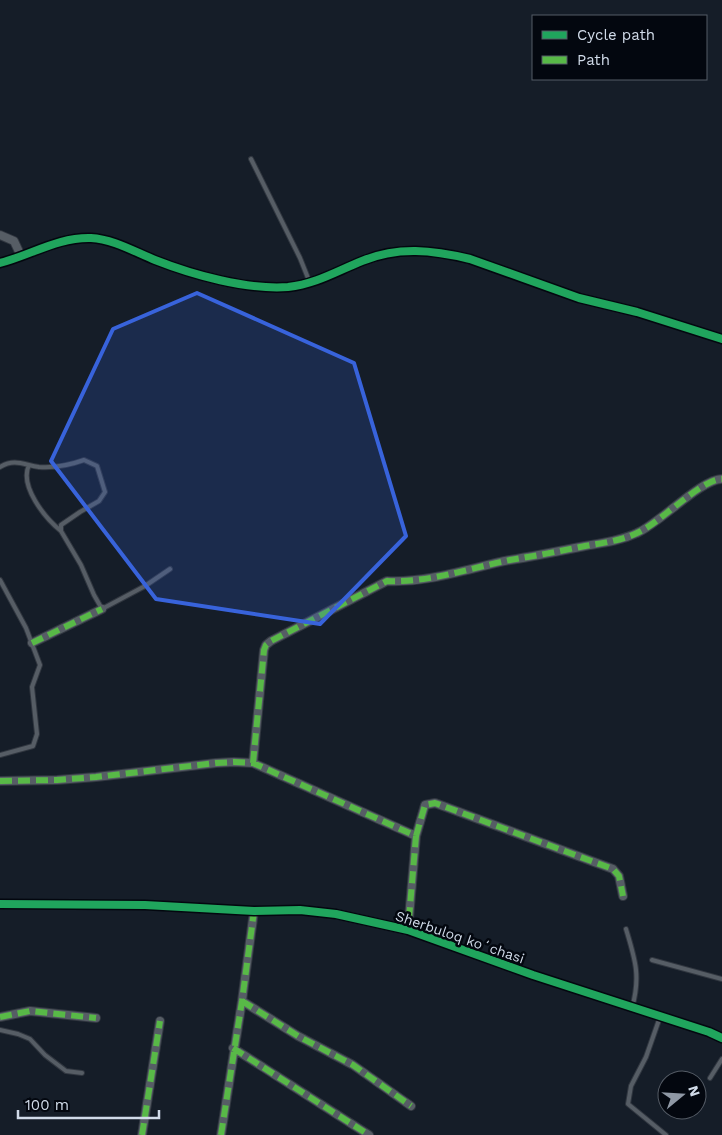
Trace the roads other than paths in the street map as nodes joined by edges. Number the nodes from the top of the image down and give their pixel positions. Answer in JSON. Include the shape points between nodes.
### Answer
{"nodes":[{"id":1,"x":250,"y":159,"type":"dead end"},
{"id":2,"x":0,"y":235,"type":"edge"},
{"id":3,"x":21,"y":256,"type":"junction"},
{"id":4,"x":0,"y":263,"type":"edge"},
{"id":5,"x":310,"y":283,"type":"junction"},
{"id":6,"x":722,"y":338,"type":"edge"},
{"id":7,"x":28,"y":464,"type":"junction"},
{"id":8,"x":0,"y":467,"type":"edge"},
{"id":9,"x":722,"y":479,"type":"edge"},
{"id":10,"x":62,"y":531,"type":"junction"},
{"id":11,"x":170,"y":570,"type":"dead end"},
{"id":12,"x":0,"y":580,"type":"edge"},
{"id":13,"x":102,"y":609,"type":"junction"},
{"id":14,"x":32,"y":643,"type":"junction"},
{"id":15,"x":0,"y":756,"type":"edge"},
{"id":16,"x":253,"y":763,"type":"junction"},
{"id":17,"x":0,"y":781,"type":"edge"},
{"id":18,"x":416,"y":836,"type":"junction"},
{"id":19,"x":623,"y":896,"type":"dead end"},
{"id":20,"x":0,"y":904,"type":"edge"},
{"id":21,"x":254,"y":911,"type":"junction"},
{"id":22,"x":626,"y":929,"type":"dead end"},
{"id":23,"x":408,"y":930,"type":"junction"},
{"id":24,"x":652,"y":960,"type":"dead end"},
{"id":25,"x":722,"y":980,"type":"edge"},
{"id":26,"x":242,"y":1001,"type":"junction"},
{"id":27,"x":632,"y":1008,"type":"junction"},
{"id":28,"x":0,"y":1016,"type":"edge"},
{"id":29,"x":660,"y":1017,"type":"junction"},
{"id":30,"x":96,"y":1018,"type":"dead end"},
{"id":31,"x":160,"y":1021,"type":"dead end"},
{"id":32,"x":0,"y":1030,"type":"edge"},
{"id":33,"x":722,"y":1038,"type":"edge"},
{"id":34,"x":233,"y":1048,"type":"junction"},
{"id":35,"x":722,"y":1059,"type":"edge"},
{"id":36,"x":82,"y":1073,"type":"dead end"},
{"id":37,"x":710,"y":1078,"type":"dead end"},
{"id":38,"x":411,"y":1106,"type":"dead end"},
{"id":39,"x":142,"y":1135,"type":"edge"},
{"id":40,"x":220,"y":1135,"type":"edge"},
{"id":41,"x":370,"y":1135,"type":"edge"},
{"id":42,"x":666,"y":1135,"type":"edge"}],
"edges":[{"from":1,"to":5,"type":"lane"},
{"from":2,"to":3,"type":"street","via":[[14,241]]},
{"from":3,"to":4,"type":"street"},
{"from":3,"to":5,"type":"street","via":[[64,240],[100,239],[162,262],[242,285],[274,288]]},
{"from":5,"to":6,"type":"street","via":[[394,251],[416,250],[470,259],[578,298]]},
{"from":7,"to":8,"type":"lane","via":[[19,462]]},
{"from":7,"to":10,"type":"lane","via":[[28,483],[36,503]]},
{"from":7,"to":10,"type":"lane","via":[[41,467],[69,465],[84,460],[97,466],[105,492],[100,501],[61,526]]},
{"from":9,"to":16,"type":"street","via":[[700,488],[638,533],[430,578],[387,582],[271,641],[264,650]]},
{"from":10,"to":13,"type":"lane"},
{"from":11,"to":13,"type":"lane"},
{"from":12,"to":14,"type":"lane"},
{"from":13,"to":14,"type":"street"},
{"from":14,"to":15,"type":"lane","via":[[40,665],[32,688],[37,734],[33,746]]},
{"from":16,"to":17,"type":"street","via":[[216,763],[58,780]]},
{"from":16,"to":18,"type":"street"},
{"from":18,"to":19,"type":"street","via":[[425,805],[435,803],[613,870],[619,876]]},
{"from":18,"to":23,"type":"street"},
{"from":20,"to":21,"type":"street","name":"Sherbuloq koʻchasi","via":[[145,905]]},
{"from":21,"to":23,"type":"street","name":"Sherbuloq koʻchasi","via":[[300,910],[336,914]]},
{"from":21,"to":26,"type":"street"},
{"from":22,"to":27,"type":"lane","via":[[636,964],[637,990]]},
{"from":23,"to":27,"type":"street","name":"Sherbuloq koʻchasi"},
{"from":24,"to":25,"type":"lane"},
{"from":26,"to":34,"type":"street"},
{"from":26,"to":38,"type":"street","via":[[353,1065]]},
{"from":27,"to":29,"type":"street","name":"Sherbuloq koʻchasi"},
{"from":28,"to":30,"type":"street","via":[[30,1011]]},
{"from":29,"to":33,"type":"street","name":"Sherbuloq koʻchasi"},
{"from":29,"to":42,"type":"lane","via":[[646,1057],[631,1086],[628,1104]]},
{"from":31,"to":39,"type":"street"},
{"from":32,"to":36,"type":"lane","via":[[30,1039],[66,1071]]},
{"from":34,"to":40,"type":"street"},
{"from":34,"to":41,"type":"street"},
{"from":35,"to":37,"type":"lane"}]}
